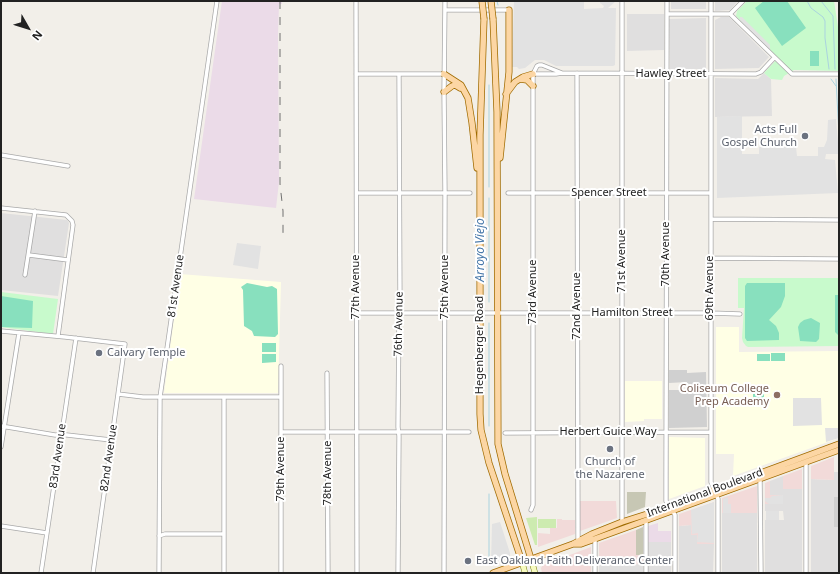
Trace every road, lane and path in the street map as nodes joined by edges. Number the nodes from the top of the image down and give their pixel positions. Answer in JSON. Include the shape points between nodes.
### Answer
{"nodes":[{"id":1,"x":217,"y":1,"type":"edge"},
{"id":2,"x":356,"y":1,"type":"edge"},
{"id":3,"x":445,"y":1,"type":"edge"},
{"id":4,"x":482,"y":1,"type":"edge"},
{"id":5,"x":491,"y":1,"type":"edge"},
{"id":6,"x":622,"y":1,"type":"edge"},
{"id":7,"x":667,"y":1,"type":"edge"},
{"id":8,"x":711,"y":1,"type":"edge"},
{"id":9,"x":744,"y":1,"type":"edge"},
{"id":10,"x":445,"y":10,"type":"junction"},
{"id":11,"x":509,"y":10,"type":"joint"},
{"id":12,"x":667,"y":14,"type":"junction"},
{"id":13,"x":711,"y":14,"type":"junction"},
{"id":14,"x":730,"y":14,"type":"junction"},
{"id":15,"x":774,"y":58,"type":"junction"},
{"id":16,"x":562,"y":73,"type":"junction"},
{"id":17,"x":578,"y":73,"type":"junction"},
{"id":18,"x":356,"y":74,"type":"junction"},
{"id":19,"x":399,"y":74,"type":"junction"},
{"id":20,"x":444,"y":74,"type":"junction"},
{"id":21,"x":533,"y":74,"type":"junction"},
{"id":22,"x":622,"y":74,"type":"junction"},
{"id":23,"x":666,"y":74,"type":"junction"},
{"id":24,"x":711,"y":74,"type":"junction"},
{"id":25,"x":839,"y":74,"type":"edge"},
{"id":26,"x":520,"y":79,"type":"junction"},
{"id":27,"x":533,"y":86,"type":"junction"},
{"id":28,"x":465,"y":91,"type":"junction"},
{"id":29,"x":444,"y":92,"type":"junction"},
{"id":30,"x":506,"y":94,"type":"junction"},
{"id":31,"x":1,"y":155,"type":"edge"},
{"id":32,"x":68,"y":166,"type":"dead end"},
{"id":33,"x":400,"y":193,"type":"junction"},
{"id":34,"x":445,"y":193,"type":"junction"},
{"id":35,"x":470,"y":193,"type":"dead end"},
{"id":36,"x":508,"y":193,"type":"dead end"},
{"id":37,"x":533,"y":193,"type":"junction"},
{"id":38,"x":578,"y":193,"type":"junction"},
{"id":39,"x":622,"y":193,"type":"junction"},
{"id":40,"x":666,"y":193,"type":"junction"},
{"id":41,"x":711,"y":193,"type":"junction"},
{"id":42,"x":357,"y":194,"type":"junction"},
{"id":43,"x":480,"y":194,"type":"junction"},
{"id":44,"x":498,"y":194,"type":"junction"},
{"id":45,"x":1,"y":208,"type":"edge"},
{"id":46,"x":36,"y":211,"type":"junction"},
{"id":47,"x":710,"y":219,"type":"junction"},
{"id":48,"x":839,"y":220,"type":"edge"},
{"id":49,"x":29,"y":255,"type":"junction"},
{"id":50,"x":710,"y":258,"type":"junction"},
{"id":51,"x":839,"y":259,"type":"edge"},
{"id":52,"x":68,"y":260,"type":"junction"},
{"id":53,"x":25,"y":275,"type":"dead end"},
{"id":54,"x":399,"y":312,"type":"junction"},
{"id":55,"x":444,"y":312,"type":"junction"},
{"id":56,"x":356,"y":313,"type":"junction"},
{"id":57,"x":480,"y":313,"type":"junction"},
{"id":58,"x":498,"y":313,"type":"junction"},
{"id":59,"x":534,"y":313,"type":"junction"},
{"id":60,"x":578,"y":313,"type":"junction"},
{"id":61,"x":622,"y":313,"type":"junction"},
{"id":62,"x":666,"y":313,"type":"junction"},
{"id":63,"x":710,"y":313,"type":"junction"},
{"id":64,"x":740,"y":314,"type":"dead end"},
{"id":65,"x":1,"y":332,"type":"edge"},
{"id":66,"x":19,"y":333,"type":"junction"},
{"id":67,"x":58,"y":336,"type":"junction"},
{"id":68,"x":76,"y":338,"type":"junction"},
{"id":69,"x":281,"y":366,"type":"dead end"},
{"id":70,"x":327,"y":373,"type":"dead end"},
{"id":71,"x":118,"y":394,"type":"junction"},
{"id":72,"x":160,"y":397,"type":"junction"},
{"id":73,"x":224,"y":398,"type":"junction"},
{"id":74,"x":281,"y":398,"type":"junction"},
{"id":75,"x":2,"y":427,"type":"edge"},
{"id":76,"x":329,"y":431,"type":"junction"},
{"id":77,"x":281,"y":432,"type":"junction"},
{"id":78,"x":357,"y":432,"type":"junction"},
{"id":79,"x":444,"y":432,"type":"junction"},
{"id":80,"x":469,"y":432,"type":"dead end"},
{"id":81,"x":533,"y":432,"type":"junction"},
{"id":82,"x":577,"y":432,"type":"junction"},
{"id":83,"x":622,"y":432,"type":"junction"},
{"id":84,"x":666,"y":432,"type":"junction"},
{"id":85,"x":710,"y":432,"type":"junction"},
{"id":86,"x":399,"y":433,"type":"junction"},
{"id":87,"x":505,"y":433,"type":"dead end"},
{"id":88,"x":61,"y":435,"type":"junction"},
{"id":89,"x":111,"y":440,"type":"junction"},
{"id":90,"x":839,"y":444,"type":"edge"},
{"id":91,"x":1,"y":447,"type":"edge"},
{"id":92,"x":839,"y":450,"type":"edge"},
{"id":93,"x":806,"y":462,"type":"junction"},
{"id":94,"x":760,"y":478,"type":"junction"},
{"id":95,"x":714,"y":492,"type":"junction"},
{"id":96,"x":671,"y":508,"type":"junction"},
{"id":97,"x":531,"y":510,"type":"dead end"},
{"id":98,"x":646,"y":520,"type":"junction"},
{"id":99,"x":622,"y":522,"type":"junction"},
{"id":100,"x":1,"y":526,"type":"edge"},
{"id":101,"x":47,"y":533,"type":"junction"},
{"id":102,"x":224,"y":534,"type":"junction"},
{"id":103,"x":159,"y":536,"type":"junction"},
{"id":104,"x":594,"y":539,"type":"junction"},
{"id":105,"x":578,"y":540,"type":"junction"},
{"id":106,"x":573,"y":544,"type":"junction"},
{"id":107,"x":531,"y":559,"type":"junction"},
{"id":108,"x":522,"y":562,"type":"junction"},
{"id":109,"x":41,"y":573,"type":"edge"},
{"id":110,"x":94,"y":573,"type":"edge"},
{"id":111,"x":159,"y":573,"type":"edge"},
{"id":112,"x":224,"y":573,"type":"edge"},
{"id":113,"x":281,"y":573,"type":"edge"},
{"id":114,"x":328,"y":573,"type":"edge"},
{"id":115,"x":356,"y":573,"type":"edge"},
{"id":116,"x":398,"y":573,"type":"edge"},
{"id":117,"x":444,"y":573,"type":"edge"},
{"id":118,"x":493,"y":573,"type":"edge"},
{"id":119,"x":525,"y":573,"type":"edge"},
{"id":120,"x":535,"y":573,"type":"edge"},
{"id":121,"x":595,"y":573,"type":"edge"},
{"id":122,"x":646,"y":573,"type":"edge"},
{"id":123,"x":675,"y":573,"type":"edge"},
{"id":124,"x":718,"y":573,"type":"edge"},
{"id":125,"x":761,"y":573,"type":"edge"},
{"id":126,"x":806,"y":573,"type":"edge"}],
"edges":[{"from":1,"to":72,"type":"street","name":"81st Avenue"},
{"from":2,"to":18,"type":"street","name":"77th Avenue"},
{"from":3,"to":10,"type":"street","name":"75th Avenue"},
{"from":4,"to":43,"type":"main road","name":"Hegenberger Road","bridge":true,"via":[[484,19]]},
{"from":5,"to":44,"type":"main road","name":"Hegenberger Road","bridge":true},
{"from":6,"to":22,"type":"street","name":"71st Avenue"},
{"from":7,"to":12,"type":"street","name":"70th Avenue"},
{"from":8,"to":13,"type":"street","name":"69th Avenue"},
{"from":9,"to":14,"type":"street"},
{"from":10,"to":11,"type":"street"},
{"from":10,"to":20,"type":"street","name":"75th Avenue"},
{"from":11,"to":30,"type":"main road","via":[[509,72]]},
{"from":12,"to":13,"type":"street"},
{"from":12,"to":23,"type":"street","name":"70th Avenue"},
{"from":13,"to":14,"type":"street"},
{"from":13,"to":24,"type":"street","name":"69th Avenue"},
{"from":14,"to":15,"type":"street"},
{"from":15,"to":24,"type":"street","name":"Hawley Street","via":[[756,74]]},
{"from":15,"to":25,"type":"street","via":[[792,74]]},
{"from":16,"to":17,"type":"street","name":"Hawley Street"},
{"from":16,"to":21,"type":"street","name":"Hawley Street"},
{"from":16,"to":21,"type":"street","name":"Hawley Street","via":[[539,65]]},
{"from":17,"to":22,"type":"street","name":"Hawley Street"},
{"from":17,"to":38,"type":"street","name":"72nd Avenue"},
{"from":18,"to":19,"type":"street"},
{"from":18,"to":42,"type":"street","name":"77th Avenue"},
{"from":19,"to":20,"type":"street"},
{"from":19,"to":33,"type":"street","name":"76th Avenue"},
{"from":20,"to":28,"type":"main road","via":[[456,81]]},
{"from":20,"to":29,"type":"street","name":"75th Avenue"},
{"from":21,"to":26,"type":"main road"},
{"from":21,"to":27,"type":"street","name":"73rd Avenue"},
{"from":22,"to":23,"type":"street","name":"Hawley Street"},
{"from":22,"to":39,"type":"street","name":"71st Avenue"},
{"from":23,"to":24,"type":"street","name":"Hawley Street"},
{"from":23,"to":40,"type":"street","name":"70th Avenue"},
{"from":24,"to":41,"type":"street","name":"69th Avenue"},
{"from":26,"to":27,"type":"main road","via":[[527,80]]},
{"from":26,"to":30,"type":"main road"},
{"from":27,"to":37,"type":"street","name":"73rd Avenue"},
{"from":28,"to":29,"type":"main road","via":[[455,85],[448,87]]},
{"from":28,"to":43,"type":"main road","via":[[471,110]]},
{"from":29,"to":34,"type":"street","name":"75th Avenue"},
{"from":30,"to":44,"type":"main road"},
{"from":31,"to":32,"type":"street"},
{"from":33,"to":34,"type":"street"},
{"from":33,"to":42,"type":"street"},
{"from":33,"to":54,"type":"street","name":"76th Avenue"},
{"from":34,"to":35,"type":"street"},
{"from":34,"to":55,"type":"street","name":"75th Avenue"},
{"from":36,"to":37,"type":"street","name":"Spencer Street"},
{"from":37,"to":38,"type":"street","name":"Spencer Street"},
{"from":37,"to":59,"type":"street","name":"73rd Avenue"},
{"from":38,"to":39,"type":"street","name":"Spencer Street"},
{"from":38,"to":60,"type":"street","name":"72nd Avenue"},
{"from":39,"to":40,"type":"street","name":"Spencer Street"},
{"from":39,"to":61,"type":"street","name":"71st Avenue"},
{"from":40,"to":41,"type":"street","name":"Spencer Street"},
{"from":40,"to":62,"type":"street","name":"70th Avenue"},
{"from":41,"to":47,"type":"street","name":"69th Avenue"},
{"from":42,"to":56,"type":"street","name":"77th Avenue"},
{"from":43,"to":57,"type":"main road","name":"Hegenberger Road"},
{"from":44,"to":58,"type":"main road","name":"Hegenberger Road"},
{"from":45,"to":46,"type":"street"},
{"from":46,"to":49,"type":"street"},
{"from":46,"to":52,"type":"street","via":[[66,215],[70,218],[73,225]]},
{"from":47,"to":48,"type":"street"},
{"from":47,"to":50,"type":"street","name":"69th Avenue"},
{"from":49,"to":52,"type":"street"},
{"from":49,"to":53,"type":"street"},
{"from":50,"to":51,"type":"street"},
{"from":50,"to":63,"type":"street","name":"69th Avenue"},
{"from":52,"to":67,"type":"street"},
{"from":54,"to":55,"type":"street","name":"Hamilton Street"},
{"from":54,"to":56,"type":"street","name":"Hamilton Street"},
{"from":54,"to":86,"type":"street","name":"76th Avenue"},
{"from":55,"to":57,"type":"street","name":"Hamilton Street"},
{"from":55,"to":79,"type":"street","name":"75th Avenue"},
{"from":56,"to":78,"type":"street","name":"77th Avenue"},
{"from":57,"to":58,"type":"street","name":"Hamilton Street"},
{"from":57,"to":108,"type":"main road","name":"Hegenberger Road","via":[[481,432]]},
{"from":58,"to":59,"type":"street","name":"Hamilton Street"},
{"from":58,"to":107,"type":"main road","name":"Hegenberger Road","via":[[498,444]]},
{"from":59,"to":60,"type":"street","name":"Hamilton Street"},
{"from":59,"to":81,"type":"street","name":"73rd Avenue"},
{"from":60,"to":61,"type":"street","name":"Hamilton Street"},
{"from":60,"to":82,"type":"street","name":"72nd Avenue"},
{"from":61,"to":62,"type":"street","name":"Hamilton Street"},
{"from":61,"to":83,"type":"street","name":"71st Avenue"},
{"from":62,"to":63,"type":"street","name":"Hamilton Street"},
{"from":62,"to":84,"type":"street","name":"70th Avenue"},
{"from":63,"to":64,"type":"street","name":"Hamilton Street"},
{"from":63,"to":85,"type":"street","name":"69th Avenue"},
{"from":65,"to":66,"type":"street"},
{"from":66,"to":67,"type":"street"},
{"from":66,"to":75,"type":"street"},
{"from":67,"to":68,"type":"street"},
{"from":68,"to":71,"type":"street","name":"82nd Avenue","via":[[125,344]]},
{"from":68,"to":88,"type":"street","name":"83rd Avenue"},
{"from":69,"to":74,"type":"street","name":"79th Avenue"},
{"from":70,"to":76,"type":"street","name":"78th Avenue"},
{"from":71,"to":72,"type":"street"},
{"from":71,"to":89,"type":"street","name":"82nd Avenue"},
{"from":72,"to":73,"type":"street"},
{"from":72,"to":103,"type":"street","name":"81st Avenue"},
{"from":73,"to":74,"type":"street"},
{"from":73,"to":102,"type":"street"},
{"from":74,"to":77,"type":"street","name":"79th Avenue"},
{"from":75,"to":88,"type":"street"},
{"from":75,"to":91,"type":"street"},
{"from":76,"to":77,"type":"street"},
{"from":76,"to":78,"type":"street"},
{"from":76,"to":114,"type":"street","name":"78th Avenue"},
{"from":77,"to":113,"type":"street","name":"79th Avenue"},
{"from":78,"to":86,"type":"street"},
{"from":78,"to":115,"type":"street","name":"77th Avenue"},
{"from":79,"to":80,"type":"street"},
{"from":79,"to":86,"type":"street"},
{"from":79,"to":117,"type":"street","name":"75th Avenue"},
{"from":81,"to":82,"type":"street","name":"Herbert Guice Way"},
{"from":81,"to":87,"type":"street","name":"Herbert Guice Way"},
{"from":81,"to":97,"type":"street","name":"73rd Avenue"},
{"from":82,"to":83,"type":"street","name":"Herbert Guice Way"},
{"from":82,"to":105,"type":"street","name":"72nd Avenue"},
{"from":83,"to":84,"type":"street","name":"Herbert Guice Way"},
{"from":83,"to":99,"type":"street","name":"71st Avenue"},
{"from":84,"to":85,"type":"street","name":"Herbert Guice Way"},
{"from":84,"to":96,"type":"street","name":"70th Avenue","via":[[666,499]]},
{"from":85,"to":95,"type":"street","name":"69th Avenue","via":[[711,485]]},
{"from":86,"to":116,"type":"street","name":"76th Avenue"},
{"from":88,"to":89,"type":"street"},
{"from":88,"to":101,"type":"street","name":"83rd Avenue"},
{"from":89,"to":110,"type":"street","name":"82nd Avenue"},
{"from":90,"to":95,"type":"main road","name":"International Boulevard"},
{"from":92,"to":93,"type":"main road","name":"International Boulevard"},
{"from":93,"to":94,"type":"main road","name":"International Boulevard"},
{"from":93,"to":126,"type":"street"},
{"from":94,"to":95,"type":"main road","name":"International Boulevard"},
{"from":94,"to":125,"type":"street"},
{"from":95,"to":96,"type":"main road","name":"International Boulevard"},
{"from":95,"to":124,"type":"street","name":"69th Avenue","via":[[718,499]]},
{"from":96,"to":98,"type":"main road","name":"International Boulevard"},
{"from":96,"to":99,"type":"main road","name":"International Boulevard"},
{"from":96,"to":123,"type":"street","name":"70th Avenue","via":[[675,515]]},
{"from":98,"to":104,"type":"main road","name":"International Boulevard"},
{"from":98,"to":122,"type":"street"},
{"from":99,"to":105,"type":"main road","name":"International Boulevard"},
{"from":100,"to":101,"type":"street"},
{"from":101,"to":109,"type":"street","name":"83rd Avenue"},
{"from":102,"to":103,"type":"street"},
{"from":102,"to":112,"type":"street"},
{"from":103,"to":111,"type":"street","name":"81st Avenue"},
{"from":104,"to":106,"type":"main road","name":"International Boulevard"},
{"from":104,"to":121,"type":"street"},
{"from":105,"to":106,"type":"main road","name":"International Boulevard"},
{"from":106,"to":107,"type":"main road","name":"International Boulevard"},
{"from":107,"to":108,"type":"main road","name":"International Boulevard"},
{"from":107,"to":120,"type":"main road"},
{"from":108,"to":118,"type":"main road","name":"International Boulevard"},
{"from":108,"to":119,"type":"main road"}]}
